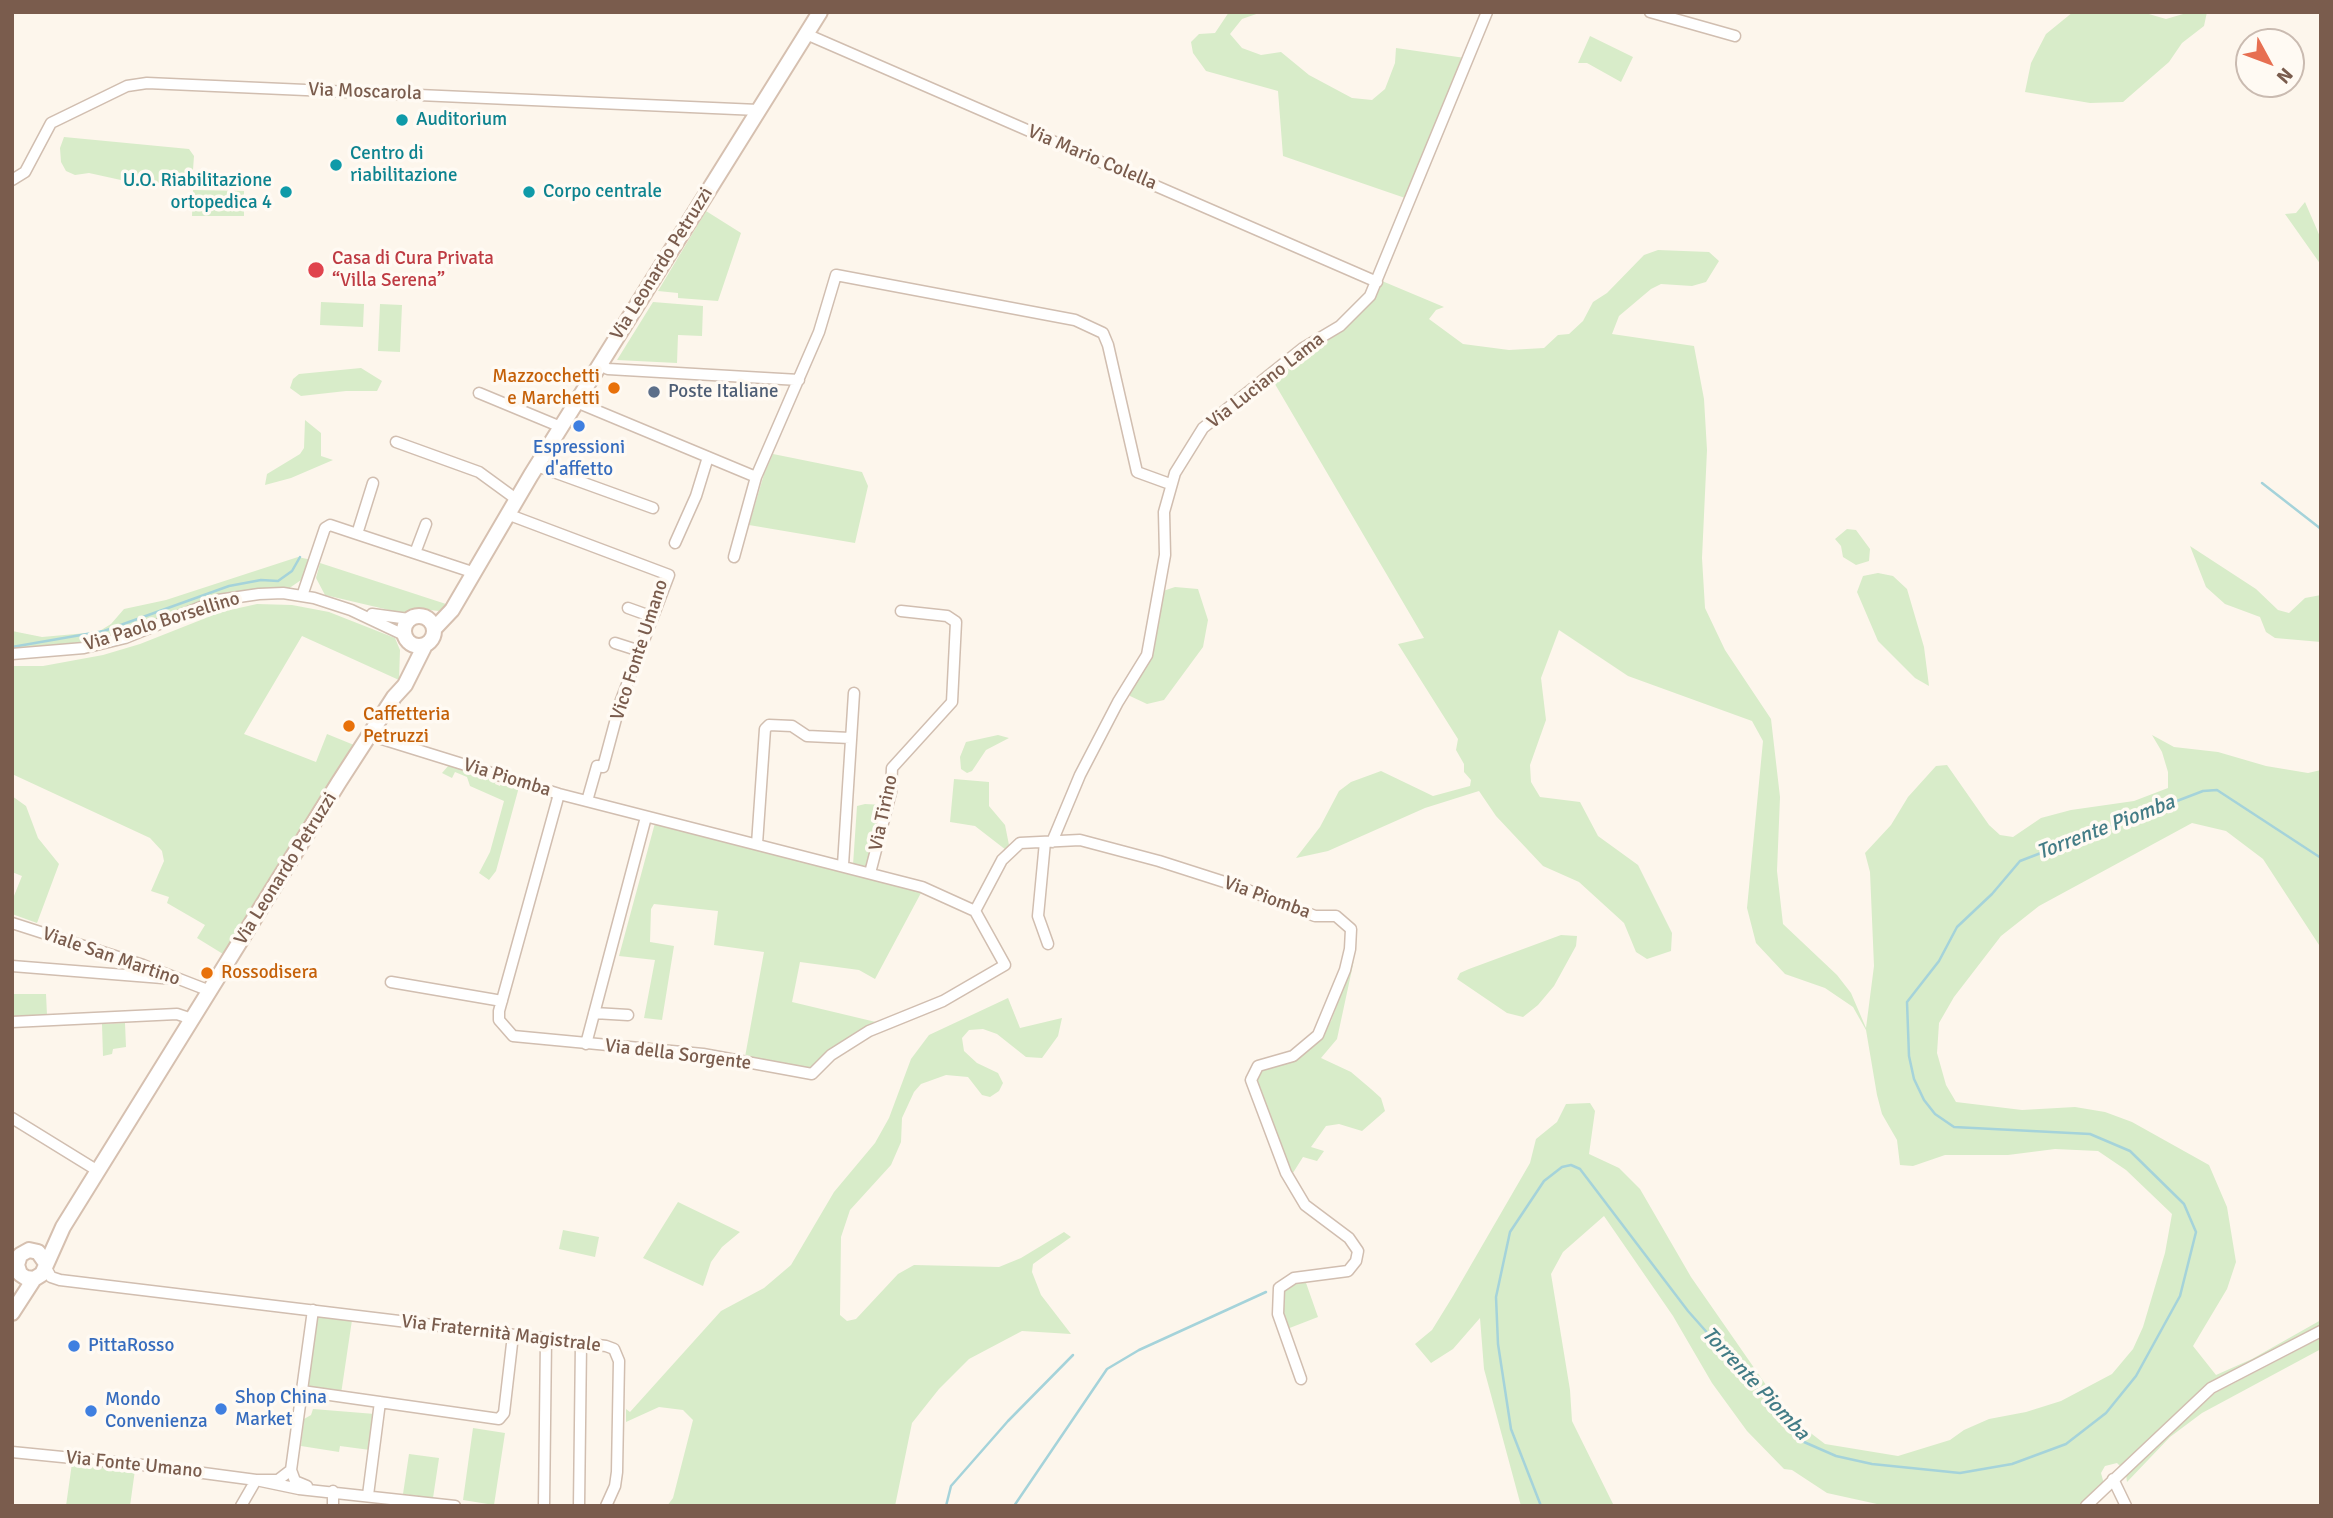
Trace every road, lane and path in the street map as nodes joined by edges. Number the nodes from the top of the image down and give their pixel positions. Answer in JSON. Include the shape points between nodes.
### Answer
{"nodes":[{"id":1,"x":820,"y":12,"type":"edge"},
{"id":2,"x":1487,"y":12,"type":"edge"},
{"id":3,"x":1650,"y":12,"type":"edge"},
{"id":4,"x":806,"y":34,"type":"junction"},
{"id":5,"x":1735,"y":36,"type":"dead end"},
{"id":6,"x":758,"y":110,"type":"junction"},
{"id":7,"x":12,"y":180,"type":"edge"},
{"id":8,"x":1377,"y":282,"type":"junction"},
{"id":9,"x":600,"y":365,"type":"junction"},
{"id":10,"x":799,"y":380,"type":"junction"},
{"id":11,"x":479,"y":393,"type":"dead end"},
{"id":12,"x":576,"y":402,"type":"junction"},
{"id":13,"x":561,"y":427,"type":"junction"},
{"id":14,"x":396,"y":442,"type":"dead end"},
{"id":15,"x":708,"y":457,"type":"junction"},
{"id":16,"x":537,"y":466,"type":"junction"},
{"id":17,"x":756,"y":477,"type":"junction"},
{"id":18,"x":373,"y":483,"type":"dead end"},
{"id":19,"x":1170,"y":484,"type":"junction"},
{"id":20,"x":516,"y":499,"type":"junction"},
{"id":21,"x":653,"y":508,"type":"dead end"},
{"id":22,"x":507,"y":514,"type":"junction"},
{"id":23,"x":426,"y":524,"type":"dead end"},
{"id":24,"x":357,"y":534,"type":"junction"},
{"id":25,"x":675,"y":543,"type":"dead end"},
{"id":26,"x":415,"y":553,"type":"junction"},
{"id":27,"x":734,"y":557,"type":"dead end"},
{"id":28,"x":472,"y":572,"type":"junction"},
{"id":29,"x":302,"y":596,"type":"junction"},
{"id":30,"x":628,"y":608,"type":"dead end"},
{"id":31,"x":351,"y":610,"type":"junction"},
{"id":32,"x":901,"y":611,"type":"dead end"},
{"id":33,"x":653,"y":618,"type":"junction"},
{"id":34,"x":409,"y":620,"type":"junction"},
{"id":35,"x":431,"y":624,"type":"junction"},
{"id":36,"x":406,"y":639,"type":"junction"},
{"id":37,"x":615,"y":643,"type":"dead end"},
{"id":38,"x":425,"y":645,"type":"junction"},
{"id":39,"x":640,"y":651,"type":"junction"},
{"id":40,"x":12,"y":654,"type":"edge"},
{"id":41,"x":398,"y":690,"type":"junction"},
{"id":42,"x":854,"y":693,"type":"dead end"},
{"id":43,"x":369,"y":735,"type":"junction"},
{"id":44,"x":850,"y":738,"type":"junction"},
{"id":45,"x":559,"y":794,"type":"junction"},
{"id":46,"x":587,"y":801,"type":"junction"},
{"id":47,"x":646,"y":817,"type":"junction"},
{"id":48,"x":1048,"y":842,"type":"junction"},
{"id":49,"x":757,"y":844,"type":"junction"},
{"id":50,"x":843,"y":865,"type":"junction"},
{"id":51,"x":870,"y":873,"type":"junction"},
{"id":52,"x":975,"y":911,"type":"junction"},
{"id":53,"x":12,"y":923,"type":"edge"},
{"id":54,"x":1048,"y":944,"type":"dead end"},
{"id":55,"x":105,"y":953,"type":"junction"},
{"id":56,"x":12,"y":966,"type":"edge"},
{"id":57,"x":150,"y":968,"type":"junction"},
{"id":58,"x":106,"y":975,"type":"junction"},
{"id":59,"x":147,"y":979,"type":"junction"},
{"id":60,"x":178,"y":979,"type":"junction"},
{"id":61,"x":391,"y":982,"type":"dead end"},
{"id":62,"x":210,"y":991,"type":"junction"},
{"id":63,"x":502,"y":1001,"type":"junction"},
{"id":64,"x":594,"y":1013,"type":"junction"},
{"id":65,"x":628,"y":1015,"type":"dead end"},
{"id":66,"x":192,"y":1019,"type":"junction"},
{"id":67,"x":12,"y":1022,"type":"edge"},
{"id":68,"x":586,"y":1045,"type":"junction"},
{"id":69,"x":12,"y":1118,"type":"edge"},
{"id":70,"x":97,"y":1171,"type":"junction"},
{"id":71,"x":63,"y":1227,"type":"junction"},
{"id":72,"x":34,"y":1251,"type":"junction"},
{"id":73,"x":45,"y":1264,"type":"junction"},
{"id":74,"x":18,"y":1270,"type":"junction"},
{"id":75,"x":34,"y":1279,"type":"junction"},
{"id":76,"x":12,"y":1302,"type":"edge"},
{"id":77,"x":313,"y":1310,"type":"junction"},
{"id":78,"x":12,"y":1313,"type":"edge"},
{"id":79,"x":2321,"y":1331,"type":"edge"},
{"id":80,"x":513,"y":1335,"type":"junction"},
{"id":81,"x":546,"y":1339,"type":"junction"},
{"id":82,"x":581,"y":1343,"type":"junction"},
{"id":83,"x":1301,"y":1379,"type":"dead end"},
{"id":84,"x":302,"y":1391,"type":"junction"},
{"id":85,"x":380,"y":1402,"type":"junction"},
{"id":86,"x":12,"y":1452,"type":"edge"},
{"id":87,"x":291,"y":1470,"type":"junction"},
{"id":88,"x":2113,"y":1479,"type":"junction"},
{"id":89,"x":257,"y":1480,"type":"junction"},
{"id":90,"x":318,"y":1489,"type":"junction"},
{"id":91,"x":333,"y":1491,"type":"junction"},
{"id":92,"x":368,"y":1495,"type":"junction"},
{"id":93,"x":449,"y":1505,"type":"edge"},
{"id":94,"x":241,"y":1506,"type":"edge"},
{"id":95,"x":332,"y":1506,"type":"edge"},
{"id":96,"x":544,"y":1506,"type":"edge"},
{"id":97,"x":579,"y":1506,"type":"edge"},
{"id":98,"x":606,"y":1506,"type":"edge"},
{"id":99,"x":2086,"y":1506,"type":"edge"},
{"id":100,"x":2126,"y":1506,"type":"edge"}],
"edges":[{"from":1,"to":4,"type":"main road","name":"Via Leonardo Petruzzi"},
{"from":2,"to":8,"type":"street","name":"Via Luciano Lama"},
{"from":3,"to":5,"type":"street"},
{"from":4,"to":6,"type":"main road","name":"Via Leonardo Petruzzi"},
{"from":4,"to":8,"type":"street","name":"Via Mario Colella"},
{"from":6,"to":7,"type":"street","name":"Via Moscarola","via":[[147,83],[127,86],[51,123],[25,172]]},
{"from":6,"to":9,"type":"main road","name":"Via Leonardo Petruzzi"},
{"from":8,"to":19,"type":"street","name":"Via Luciano Lama","via":[[1370,296],[1340,326],[1303,348],[1203,428]]},
{"from":9,"to":10,"type":"street"},
{"from":9,"to":12,"type":"main road","name":"Via Leonardo Petruzzi"},
{"from":10,"to":17,"type":"street"},
{"from":10,"to":19,"type":"street","via":[[836,275],[1075,320],[1103,333],[1137,472]]},
{"from":11,"to":13,"type":"street"},
{"from":12,"to":13,"type":"main road","name":"Via Leonardo Petruzzi"},
{"from":12,"to":15,"type":"street"},
{"from":13,"to":16,"type":"main road","name":"Via Leonardo Petruzzi"},
{"from":14,"to":20,"type":"street","via":[[479,472]]},
{"from":15,"to":17,"type":"street"},
{"from":15,"to":25,"type":"street"},
{"from":16,"to":20,"type":"main road","name":"Via Leonardo Petruzzi"},
{"from":16,"to":21,"type":"street"},
{"from":17,"to":27,"type":"street"},
{"from":18,"to":24,"type":"street"},
{"from":19,"to":48,"type":"street","name":"Via Luciano Lama","via":[[1164,512],[1165,555],[1147,655],[1118,702]]},
{"from":20,"to":22,"type":"main road","name":"Via Leonardo Petruzzi"},
{"from":22,"to":28,"type":"main road","name":"Via Leonardo Petruzzi"},
{"from":22,"to":33,"type":"street","name":"Vico Fonte Umano","via":[[669,575]]},
{"from":23,"to":26,"type":"street"},
{"from":24,"to":26,"type":"street"},
{"from":24,"to":29,"type":"street","via":[[330,525],[325,528]]},
{"from":26,"to":28,"type":"street"},
{"from":28,"to":35,"type":"main road","name":"Via Leonardo Petruzzi"},
{"from":29,"to":31,"type":"street","name":"Via Paolo Borsellino"},
{"from":29,"to":40,"type":"street","name":"Via Paolo Borsellino","via":[[236,596],[125,638],[84,648]]},
{"from":30,"to":33,"type":"street"},
{"from":31,"to":34,"type":"street","name":"Via Paolo Borsellino"},
{"from":31,"to":36,"type":"street","name":"Via Paolo Borsellino"},
{"from":32,"to":51,"type":"street","name":"Via Tirino","via":[[947,616],[956,622],[951,702],[892,768],[891,792]]},
{"from":33,"to":39,"type":"street","name":"Vico Fonte Umano"},
{"from":34,"to":35,"type":"main road","via":[[416,616]]},
{"from":34,"to":36,"type":"main road","via":[[404,626]]},
{"from":35,"to":38,"type":"main road","via":[[432,639]]},
{"from":36,"to":38,"type":"main road","via":[[416,646]]},
{"from":36,"to":41,"type":"main road","name":"Via Leonardo Petruzzi","via":[[408,660]]},
{"from":37,"to":39,"type":"street"},
{"from":38,"to":41,"type":"main road","name":"Via Leonardo Petruzzi"},
{"from":39,"to":46,"type":"street","name":"Vico Fonte Umano","via":[[603,767],[597,766]]},
{"from":41,"to":43,"type":"main road","name":"Via Leonardo Petruzzi"},
{"from":42,"to":44,"type":"street"},
{"from":43,"to":45,"type":"street","name":"Via Piomba"},
{"from":43,"to":62,"type":"main road","name":"Via Leonardo Petruzzi"},
{"from":44,"to":49,"type":"street","via":[[807,736],[792,726],[769,725],[765,729]]},
{"from":44,"to":50,"type":"street"},
{"from":45,"to":46,"type":"street","name":"Via Piomba"},
{"from":45,"to":63,"type":"street","name":"Via della Sorgente"},
{"from":46,"to":47,"type":"street","name":"Via Piomba"},
{"from":47,"to":49,"type":"street","name":"Via Piomba"},
{"from":47,"to":64,"type":"street"},
{"from":48,"to":52,"type":"street","name":"Via Piomba","via":[[1020,843],[1002,860]]},
{"from":48,"to":54,"type":"street","name":"Via Luciano Lama","via":[[1038,916]]},
{"from":48,"to":83,"type":"street","name":"Via Piomba","via":[[1080,841],[1159,860],[1300,912],[1336,916],[1351,929],[1345,970],[1318,1035],[1293,1056],[1258,1066],[1251,1080],[1286,1172],[1305,1205],[1349,1238],[1358,1251],[1348,1271],[1294,1278],[1279,1288],[1278,1314]]},
{"from":49,"to":50,"type":"street","name":"Via Piomba"},
{"from":50,"to":51,"type":"street","name":"Via Piomba"},
{"from":51,"to":52,"type":"street","name":"Via Piomba","via":[[922,887]]},
{"from":52,"to":68,"type":"street","name":"Via della Sorgente","via":[[1006,965],[943,1001],[869,1031],[831,1055],[812,1074],[703,1054]]},
{"from":53,"to":55,"type":"street","name":"Viale San Martino"},
{"from":55,"to":57,"type":"street","name":"Viale San Martino"},
{"from":55,"to":58,"type":"street"},
{"from":56,"to":58,"type":"street"},
{"from":57,"to":59,"type":"street"},
{"from":57,"to":60,"type":"street","name":"Viale San Martino"},
{"from":58,"to":59,"type":"street"},
{"from":59,"to":60,"type":"street"},
{"from":60,"to":62,"type":"street","name":"Viale San Martino"},
{"from":61,"to":63,"type":"street"},
{"from":62,"to":66,"type":"main road","name":"Via Leonardo Petruzzi"},
{"from":63,"to":68,"type":"street","name":"Via della Sorgente","via":[[499,1020],[513,1036]]},
{"from":64,"to":65,"type":"street"},
{"from":64,"to":68,"type":"street"},
{"from":66,"to":67,"type":"street","via":[[174,1014]]},
{"from":66,"to":70,"type":"main road","name":"Via Leonardo Petruzzi"},
{"from":69,"to":70,"type":"street"},
{"from":70,"to":71,"type":"main road","name":"Via Leonardo Petruzzi"},
{"from":71,"to":72,"type":"main road","name":"Via Leonardo Petruzzi","via":[[47,1245]]},
{"from":71,"to":73,"type":"main road","name":"Via Leonardo Petruzzi"},
{"from":72,"to":73,"type":"main road"},
{"from":72,"to":74,"type":"main road","via":[[20,1255]]},
{"from":73,"to":75,"type":"main road"},
{"from":73,"to":77,"type":"street","name":"Via Fraternità Magistrale","via":[[55,1279]]},
{"from":74,"to":75,"type":"main road"},
{"from":74,"to":76,"type":"main road","via":[[18,1291]]},
{"from":75,"to":78,"type":"main road"},
{"from":77,"to":80,"type":"street","name":"Via Fraternità Magistrale"},
{"from":77,"to":84,"type":"street"},
{"from":79,"to":88,"type":"street","via":[[2211,1388]]},
{"from":80,"to":81,"type":"street","name":"Via Fraternità Magistrale"},
{"from":80,"to":85,"type":"street","via":[[499,1419]]},
{"from":81,"to":82,"type":"street","name":"Via Fraternità Magistrale"},
{"from":81,"to":96,"type":"street"},
{"from":82,"to":97,"type":"street"},
{"from":82,"to":98,"type":"street","name":"Via Fraternità Magistrale","via":[[614,1349],[620,1361],[617,1472]]},
{"from":84,"to":85,"type":"street"},
{"from":84,"to":87,"type":"street"},
{"from":85,"to":92,"type":"street"},
{"from":86,"to":89,"type":"street","name":"Via Fonte Umano"},
{"from":87,"to":89,"type":"street","name":"Via Fonte Umano","via":[[278,1480]]},
{"from":87,"to":90,"type":"street","name":"Via Fonte Umano","via":[[295,1481]]},
{"from":88,"to":99,"type":"street"},
{"from":88,"to":100,"type":"street"},
{"from":89,"to":90,"type":"street","name":"Via Fonte Umano"},
{"from":89,"to":94,"type":"street"},
{"from":90,"to":91,"type":"street","name":"Via Fonte Umano"},
{"from":91,"to":92,"type":"street","name":"Via Fonte Umano"},
{"from":91,"to":95,"type":"street"},
{"from":92,"to":93,"type":"street","name":"Via Fonte Umano"}]}
